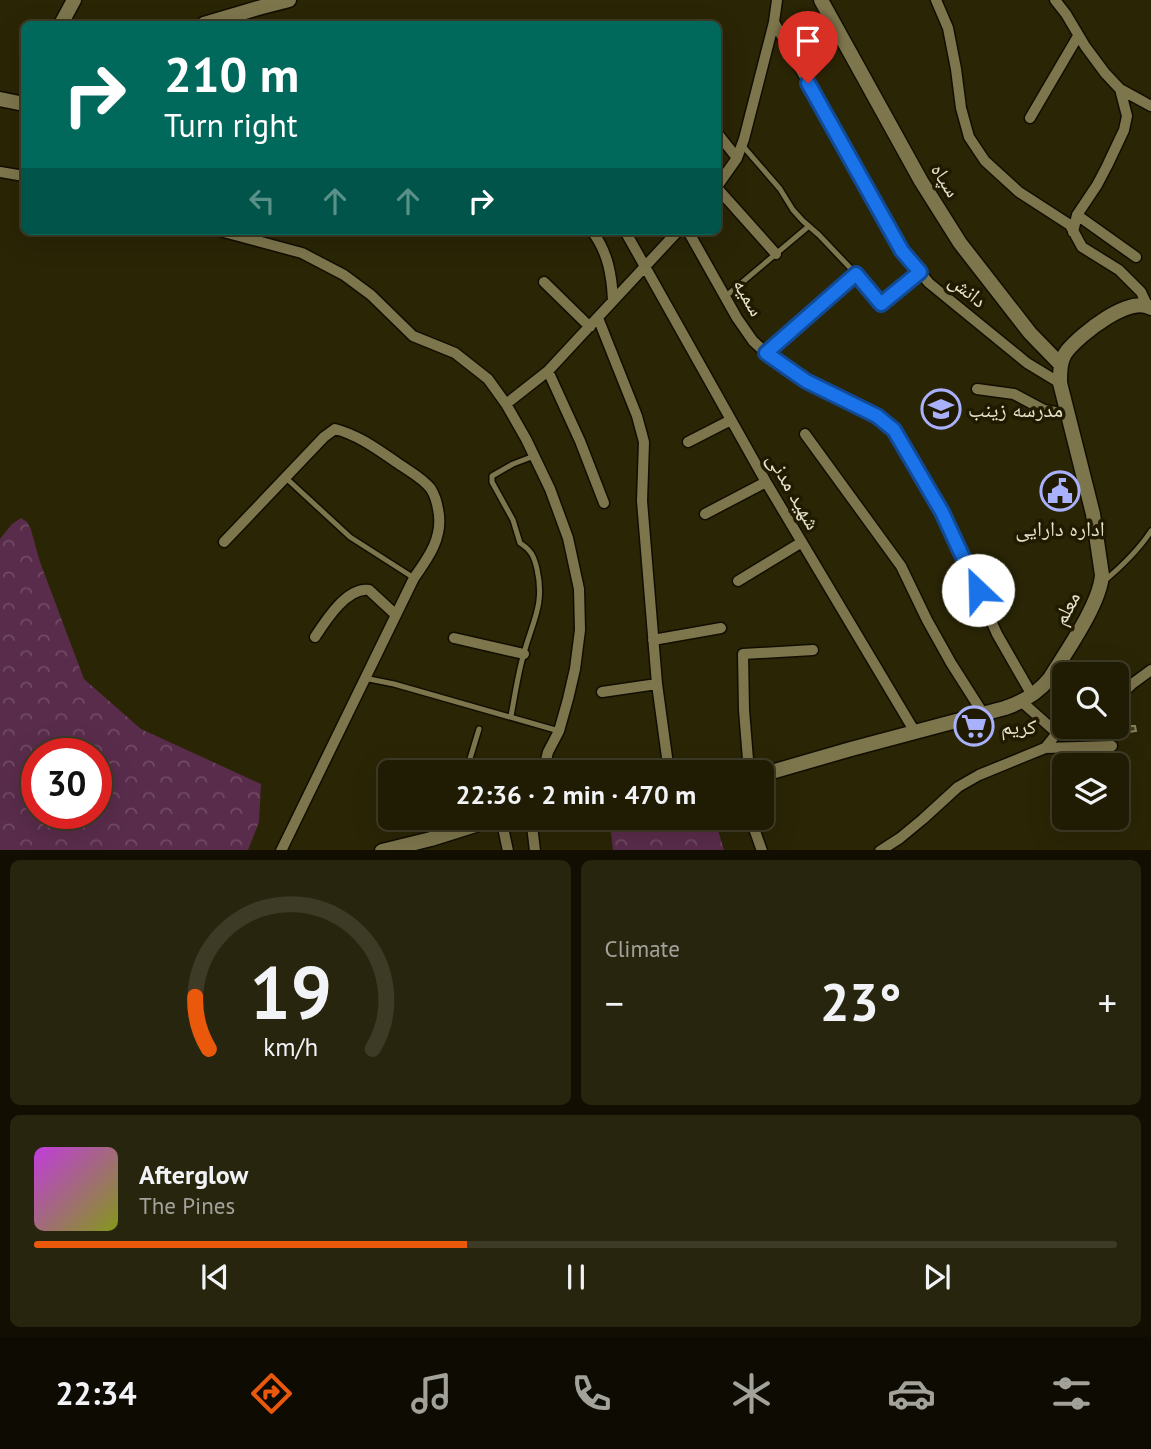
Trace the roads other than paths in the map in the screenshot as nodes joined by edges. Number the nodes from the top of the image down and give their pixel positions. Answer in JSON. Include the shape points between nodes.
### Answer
{"nodes":[{"id":1,"x":74,"y":0,"type":"edge"},
{"id":2,"x":289,"y":0,"type":"edge"},
{"id":3,"x":777,"y":0,"type":"edge"},
{"id":4,"x":821,"y":0,"type":"edge"},
{"id":5,"x":936,"y":0,"type":"edge"},
{"id":6,"x":1055,"y":0,"type":"edge"},
{"id":7,"x":63,"y":21,"type":"edge"},
{"id":8,"x":214,"y":21,"type":"edge"},
{"id":9,"x":774,"y":22,"type":"junction"},
{"id":10,"x":1078,"y":36,"type":"junction"},
{"id":11,"x":1120,"y":89,"type":"junction"},
{"id":12,"x":0,"y":99,"type":"edge"},
{"id":13,"x":21,"y":103,"type":"edge"},
{"id":14,"x":1151,"y":106,"type":"edge"},
{"id":15,"x":1030,"y":118,"type":"dead end"},
{"id":16,"x":721,"y":138,"type":"edge"},
{"id":17,"x":742,"y":145,"type":"junction"},
{"id":18,"x":737,"y":158,"type":"junction"},
{"id":19,"x":0,"y":172,"type":"edge"},
{"id":20,"x":21,"y":176,"type":"edge"},
{"id":21,"x":721,"y":182,"type":"edge"},
{"id":22,"x":721,"y":190,"type":"edge"},
{"id":23,"x":1077,"y":215,"type":"junction"},
{"id":24,"x":809,"y":226,"type":"junction"},
{"id":25,"x":1073,"y":232,"type":"junction"},
{"id":26,"x":235,"y":235,"type":"edge"},
{"id":27,"x":594,"y":235,"type":"edge"},
{"id":28,"x":627,"y":235,"type":"edge"},
{"id":29,"x":674,"y":235,"type":"edge"},
{"id":30,"x":690,"y":235,"type":"edge"},
{"id":31,"x":776,"y":254,"type":"junction"},
{"id":32,"x":1136,"y":257,"type":"dead end"},
{"id":33,"x":645,"y":266,"type":"junction"},
{"id":34,"x":920,"y":272,"type":"junction"},
{"id":35,"x":856,"y":274,"type":"junction"},
{"id":36,"x":544,"y":282,"type":"dead end"},
{"id":37,"x":726,"y":296,"type":"junction"},
{"id":38,"x":613,"y":302,"type":"junction"},
{"id":39,"x":1149,"y":306,"type":"edge"},
{"id":40,"x":598,"y":318,"type":"junction"},
{"id":41,"x":590,"y":327,"type":"junction"},
{"id":42,"x":766,"y":353,"type":"junction"},
{"id":43,"x":1061,"y":365,"type":"junction"},
{"id":44,"x":548,"y":371,"type":"junction"},
{"id":45,"x":1060,"y":383,"type":"junction"},
{"id":46,"x":977,"y":389,"type":"dead end"},
{"id":47,"x":506,"y":404,"type":"junction"},
{"id":48,"x":1068,"y":414,"type":"junction"},
{"id":49,"x":731,"y":420,"type":"junction"},
{"id":50,"x":805,"y":434,"type":"dead end"},
{"id":51,"x":688,"y":442,"type":"dead end"},
{"id":52,"x":534,"y":456,"type":"junction"},
{"id":53,"x":286,"y":478,"type":"junction"},
{"id":54,"x":766,"y":482,"type":"junction"},
{"id":55,"x":604,"y":503,"type":"dead end"},
{"id":56,"x":705,"y":514,"type":"dead end"},
{"id":57,"x":1151,"y":531,"type":"edge"},
{"id":58,"x":224,"y":542,"type":"dead end"},
{"id":59,"x":802,"y":542,"type":"junction"},
{"id":60,"x":414,"y":578,"type":"junction"},
{"id":61,"x":738,"y":580,"type":"dead end"},
{"id":62,"x":1101,"y":584,"type":"junction"},
{"id":63,"x":396,"y":615,"type":"junction"},
{"id":64,"x":721,"y":628,"type":"dead end"},
{"id":65,"x":315,"y":637,"type":"dead end"},
{"id":66,"x":453,"y":638,"type":"dead end"},
{"id":67,"x":653,"y":640,"type":"junction"},
{"id":68,"x":813,"y":650,"type":"dead end"},
{"id":69,"x":524,"y":654,"type":"junction"},
{"id":70,"x":1151,"y":670,"type":"edge"},
{"id":71,"x":364,"y":678,"type":"junction"},
{"id":72,"x":657,"y":684,"type":"junction"},
{"id":73,"x":1129,"y":687,"type":"edge"},
{"id":74,"x":602,"y":692,"type":"dead end"},
{"id":75,"x":1027,"y":699,"type":"junction"},
{"id":76,"x":984,"y":715,"type":"junction"},
{"id":77,"x":511,"y":716,"type":"junction"},
{"id":78,"x":1052,"y":728,"type":"edge"},
{"id":79,"x":479,"y":729,"type":"dead end"},
{"id":80,"x":559,"y":731,"type":"junction"},
{"id":81,"x":915,"y":732,"type":"junction"},
{"id":82,"x":1052,"y":738,"type":"edge"},
{"id":83,"x":1112,"y":746,"type":"dead end"},
{"id":84,"x":1045,"y":748,"type":"junction"},
{"id":85,"x":470,"y":760,"type":"edge"},
{"id":86,"x":546,"y":760,"type":"edge"},
{"id":87,"x":667,"y":760,"type":"edge"},
{"id":88,"x":748,"y":760,"type":"edge"},
{"id":89,"x":774,"y":771,"type":"edge"},
{"id":90,"x":471,"y":830,"type":"edge"},
{"id":91,"x":504,"y":830,"type":"edge"},
{"id":92,"x":533,"y":830,"type":"edge"},
{"id":93,"x":755,"y":830,"type":"edge"},
{"id":94,"x":439,"y":844,"type":"edge"},
{"id":95,"x":281,"y":850,"type":"edge"},
{"id":96,"x":382,"y":850,"type":"edge"},
{"id":97,"x":508,"y":850,"type":"edge"},
{"id":98,"x":535,"y":850,"type":"edge"},
{"id":99,"x":762,"y":850,"type":"edge"},
{"id":100,"x":880,"y":850,"type":"edge"}],
"edges":[{"from":1,"to":7,"type":"main road"},
{"from":2,"to":8,"type":"main road"},
{"from":3,"to":9,"type":"street"},
{"from":4,"to":43,"type":"main road","name":"سپاه","via":[[960,243]]},
{"from":5,"to":25,"type":"street","via":[[948,28],[969,137],[985,161],[1019,192],[1070,225]]},
{"from":6,"to":10,"type":"street"},
{"from":9,"to":17,"type":"street"},
{"from":9,"to":34,"type":"street","name":"دانش","via":[[902,251]]},
{"from":10,"to":11,"type":"street"},
{"from":10,"to":15,"type":"street"},
{"from":11,"to":14,"type":"street"},
{"from":11,"to":23,"type":"street","via":[[1127,116],[1124,130]]},
{"from":12,"to":13,"type":"main road"},
{"from":16,"to":18,"type":"street"},
{"from":17,"to":18,"type":"street"},
{"from":17,"to":24,"type":"lane"},
{"from":18,"to":21,"type":"street"},
{"from":19,"to":20,"type":"street"},
{"from":22,"to":31,"type":"street"},
{"from":23,"to":25,"type":"street"},
{"from":23,"to":32,"type":"street"},
{"from":24,"to":31,"type":"lane"},
{"from":24,"to":35,"type":"lane"},
{"from":25,"to":39,"type":"street","via":[[1082,247],[1119,270]]},
{"from":26,"to":47,"type":"street","via":[[302,253],[344,275],[413,336],[455,353],[488,379]]},
{"from":27,"to":38,"type":"street","via":[[611,274]]},
{"from":28,"to":33,"type":"street","name":"شهید مدنی"},
{"from":29,"to":33,"type":"street"},
{"from":30,"to":37,"type":"street","name":"سمیه"},
{"from":31,"to":37,"type":"lane"},
{"from":33,"to":38,"type":"street"},
{"from":33,"to":49,"type":"street","name":"شهید مدنی"},
{"from":34,"to":35,"type":"lane","via":[[881,304]]},
{"from":34,"to":45,"type":"street","name":"دانش","via":[[1027,363]]},
{"from":35,"to":42,"type":"street"},
{"from":36,"to":41,"type":"street"},
{"from":37,"to":42,"type":"street","name":"سمیه","via":[[752,341]]},
{"from":38,"to":40,"type":"street"},
{"from":39,"to":43,"type":"main road","via":[[1132,305],[1101,320],[1067,352]]},
{"from":40,"to":41,"type":"street"},
{"from":40,"to":67,"type":"street","via":[[644,442],[642,501]]},
{"from":41,"to":44,"type":"street"},
{"from":42,"to":75,"type":"street","name":"سمیه","via":[[894,430],[942,512]]},
{"from":43,"to":45,"type":"main road","name":"معلم"},
{"from":44,"to":47,"type":"street"},
{"from":44,"to":55,"type":"street"},
{"from":45,"to":48,"type":"main road","name":"معلم"},
{"from":46,"to":48,"type":"street","via":[[1014,394],[1044,410]]},
{"from":47,"to":52,"type":"street"},
{"from":48,"to":62,"type":"main road","name":"معلم","via":[[1093,514]]},
{"from":49,"to":51,"type":"street"},
{"from":49,"to":54,"type":"street","name":"شهید مدنی"},
{"from":50,"to":76,"type":"street","via":[[901,566]]},
{"from":52,"to":69,"type":"lane","via":[[492,475],[520,543],[531,550],[536,564],[541,595]]},
{"from":52,"to":80,"type":"street","via":[[568,538],[579,589],[575,669]]},
{"from":53,"to":58,"type":"street"},
{"from":53,"to":60,"type":"lane","via":[[351,537]]},
{"from":53,"to":60,"type":"street","via":[[335,429],[351,433],[417,477],[430,488],[441,521],[438,538]]},
{"from":54,"to":56,"type":"street"},
{"from":54,"to":59,"type":"street","name":"شهید مدنی"},
{"from":57,"to":62,"type":"lane"},
{"from":59,"to":61,"type":"street"},
{"from":59,"to":81,"type":"street","name":"شهید مدنی"},
{"from":60,"to":63,"type":"street"},
{"from":62,"to":75,"type":"main road","name":"معلم","via":[[1050,678]]},
{"from":63,"to":65,"type":"street","via":[[369,590],[360,590],[334,608]]},
{"from":63,"to":71,"type":"street"},
{"from":64,"to":67,"type":"street"},
{"from":66,"to":69,"type":"street"},
{"from":67,"to":72,"type":"street"},
{"from":68,"to":88,"type":"street","via":[[743,654]]},
{"from":69,"to":77,"type":"lane"},
{"from":70,"to":73,"type":"street"},
{"from":71,"to":77,"type":"lane"},
{"from":71,"to":95,"type":"street"},
{"from":72,"to":74,"type":"street"},
{"from":72,"to":87,"type":"street"},
{"from":75,"to":76,"type":"main road","name":"معلم"},
{"from":75,"to":78,"type":"street","name":"سمیه"},
{"from":76,"to":81,"type":"main road","name":"معلم"},
{"from":77,"to":80,"type":"lane"},
{"from":79,"to":85,"type":"lane"},
{"from":80,"to":86,"type":"street"},
{"from":81,"to":89,"type":"main road","name":"معلم"},
{"from":82,"to":84,"type":"street"},
{"from":83,"to":84,"type":"street"},
{"from":84,"to":100,"type":"street","via":[[958,787]]},
{"from":90,"to":94,"type":"main road"},
{"from":91,"to":97,"type":"street"},
{"from":92,"to":98,"type":"street"},
{"from":93,"to":99,"type":"street"},
{"from":94,"to":96,"type":"main road"}]}
